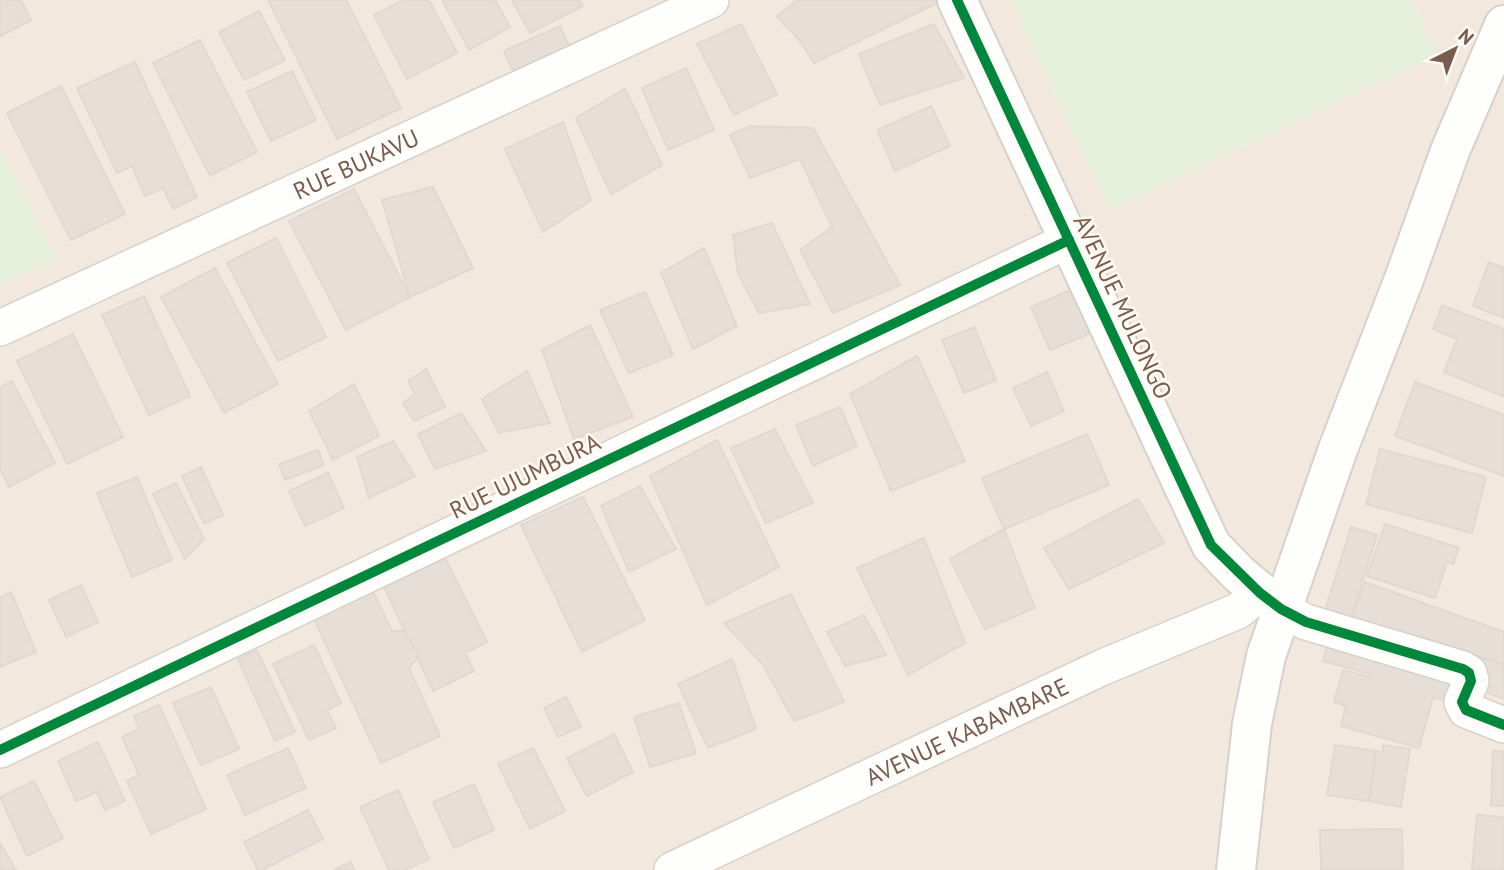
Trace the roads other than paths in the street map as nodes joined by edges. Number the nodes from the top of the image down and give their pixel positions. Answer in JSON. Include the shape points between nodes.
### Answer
{"nodes":[{"id":1,"x":711,"y":0,"type":"edge"},
{"id":2,"x":957,"y":0,"type":"edge"},
{"id":3,"x":1504,"y":24,"type":"edge"},
{"id":4,"x":1069,"y":240,"type":"junction"},
{"id":5,"x":0,"y":328,"type":"edge"},
{"id":6,"x":1270,"y":601,"type":"junction"},
{"id":7,"x":1504,"y":725,"type":"edge"},
{"id":8,"x":0,"y":750,"type":"edge"},
{"id":9,"x":672,"y":870,"type":"edge"},
{"id":10,"x":1236,"y":870,"type":"edge"}],
"edges":[{"from":1,"to":5,"type":"street","name":"RUE BUKAVU"},
{"from":2,"to":4,"type":"street","name":"AVENUE MULONGO"},
{"from":3,"to":6,"type":"street","via":[[1450,151],[1338,449]]},
{"from":4,"to":6,"type":"street","name":"AVENUE MULONGO","via":[[1211,545]]},
{"from":4,"to":8,"type":"street","name":"RUE UJUMBURA"},
{"from":6,"to":7,"type":"street","via":[[1306,622],[1463,669],[1471,681],[1462,702],[1466,710]]},
{"from":6,"to":9,"type":"street","name":"AVENUE KABAMBARE","via":[[1103,667]]},
{"from":6,"to":10,"type":"street"}]}
